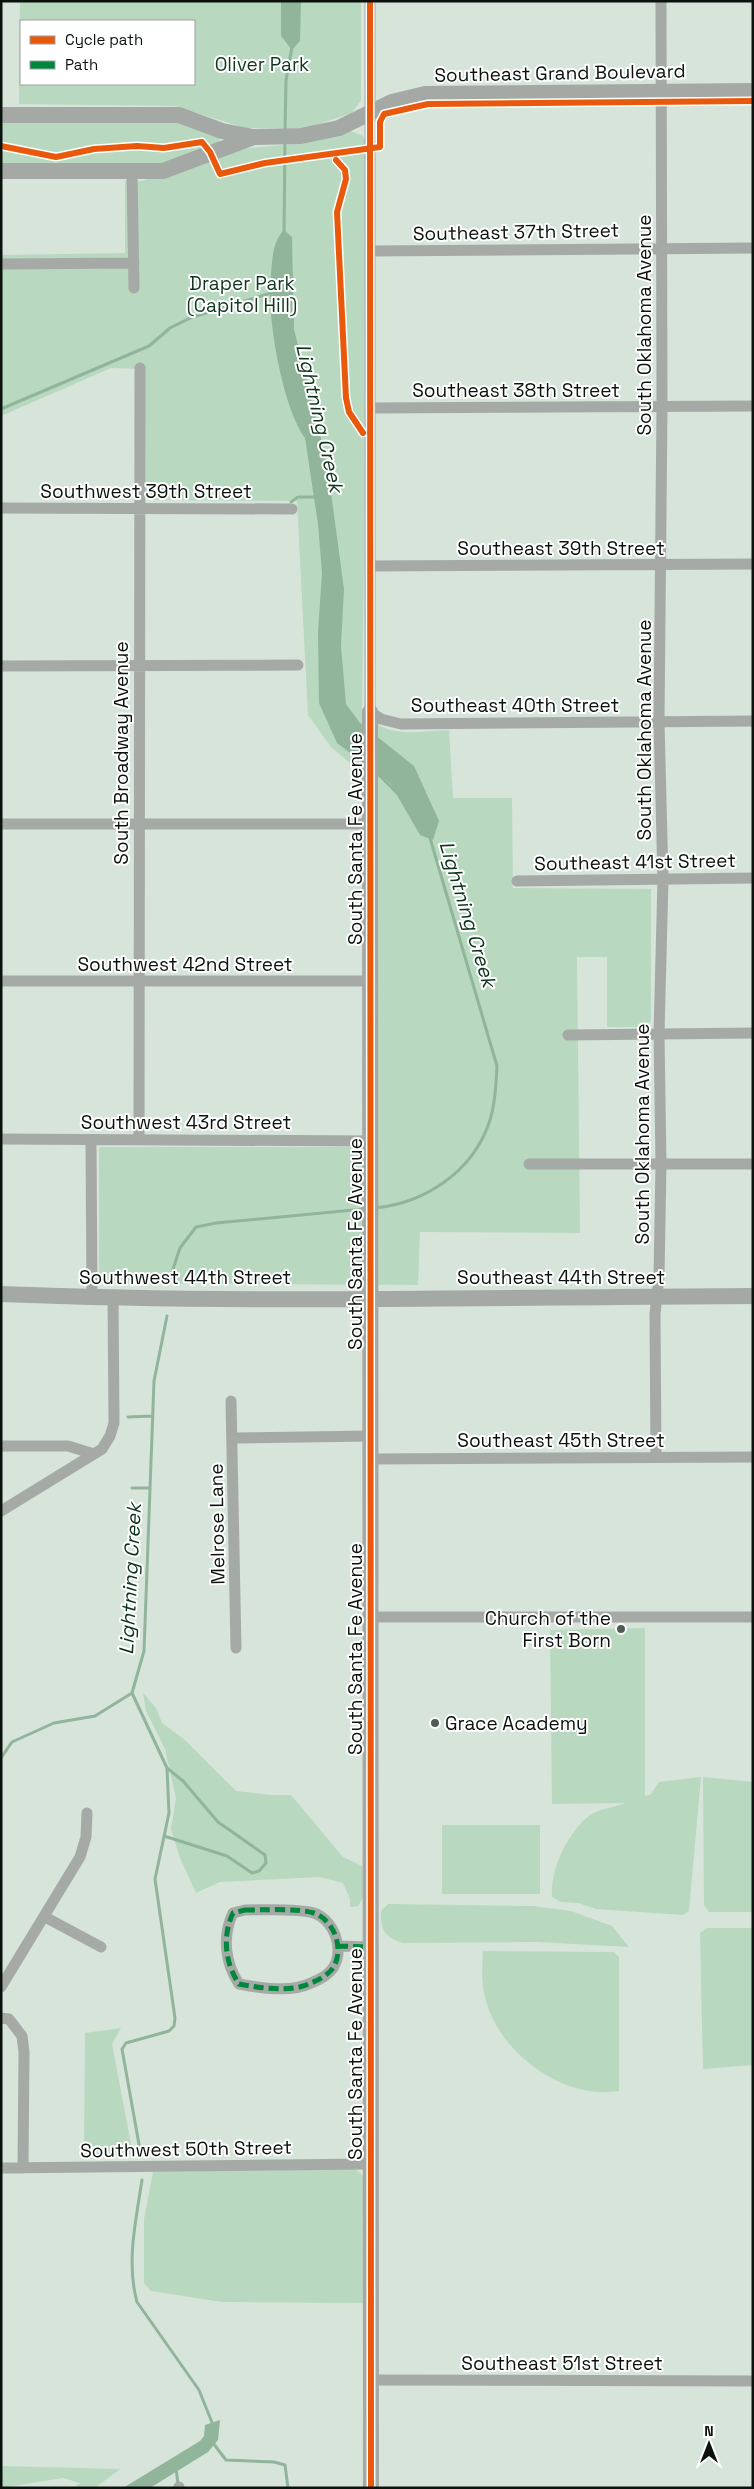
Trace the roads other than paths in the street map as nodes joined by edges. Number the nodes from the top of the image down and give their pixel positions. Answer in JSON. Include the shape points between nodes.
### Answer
{"nodes":[{"id":1,"x":370,"y":1,"type":"edge"},
{"id":2,"x":661,"y":1,"type":"edge"},
{"id":3,"x":753,"y":91,"type":"edge"},
{"id":4,"x":661,"y":92,"type":"junction"},
{"id":5,"x":370,"y":111,"type":"junction"},
{"id":6,"x":1,"y":115,"type":"edge"},
{"id":7,"x":253,"y":137,"type":"junction"},
{"id":8,"x":1,"y":172,"type":"edge"},
{"id":9,"x":132,"y":172,"type":"junction"},
{"id":10,"x":660,"y":248,"type":"junction"},
{"id":11,"x":753,"y":248,"type":"edge"},
{"id":12,"x":370,"y":251,"type":"junction"},
{"id":13,"x":134,"y":263,"type":"junction"},
{"id":14,"x":1,"y":264,"type":"edge"},
{"id":15,"x":134,"y":288,"type":"dead end"},
{"id":16,"x":140,"y":368,"type":"dead end"},
{"id":17,"x":753,"y":406,"type":"edge"},
{"id":18,"x":662,"y":407,"type":"junction"},
{"id":19,"x":370,"y":408,"type":"junction"},
{"id":20,"x":1,"y":508,"type":"edge"},
{"id":21,"x":138,"y":508,"type":"junction"},
{"id":22,"x":292,"y":509,"type":"dead end"},
{"id":23,"x":661,"y":564,"type":"junction"},
{"id":24,"x":753,"y":564,"type":"edge"},
{"id":25,"x":370,"y":566,"type":"junction"},
{"id":26,"x":139,"y":665,"type":"junction"},
{"id":27,"x":298,"y":665,"type":"dead end"},
{"id":28,"x":1,"y":666,"type":"edge"},
{"id":29,"x":370,"y":712,"type":"junction"},
{"id":30,"x":753,"y":721,"type":"edge"},
{"id":31,"x":659,"y":722,"type":"junction"},
{"id":32,"x":1,"y":824,"type":"edge"},
{"id":33,"x":139,"y":824,"type":"junction"},
{"id":34,"x":370,"y":824,"type":"junction"},
{"id":35,"x":663,"y":878,"type":"junction"},
{"id":36,"x":753,"y":878,"type":"edge"},
{"id":37,"x":517,"y":881,"type":"dead end"},
{"id":38,"x":1,"y":981,"type":"edge"},
{"id":39,"x":138,"y":981,"type":"junction"},
{"id":40,"x":370,"y":981,"type":"junction"},
{"id":41,"x":753,"y":1033,"type":"edge"},
{"id":42,"x":659,"y":1034,"type":"junction"},
{"id":43,"x":568,"y":1035,"type":"dead end"},
{"id":44,"x":1,"y":1139,"type":"edge"},
{"id":45,"x":139,"y":1139,"type":"junction"},
{"id":46,"x":91,"y":1140,"type":"junction"},
{"id":47,"x":370,"y":1141,"type":"junction"},
{"id":48,"x":529,"y":1164,"type":"dead end"},
{"id":49,"x":661,"y":1164,"type":"junction"},
{"id":50,"x":753,"y":1164,"type":"edge"},
{"id":51,"x":1,"y":1294,"type":"edge"},
{"id":52,"x":657,"y":1296,"type":"junction"},
{"id":53,"x":753,"y":1296,"type":"edge"},
{"id":54,"x":92,"y":1297,"type":"junction"},
{"id":55,"x":113,"y":1297,"type":"junction"},
{"id":56,"x":369,"y":1298,"type":"junction"},
{"id":57,"x":231,"y":1400,"type":"dead end"},
{"id":58,"x":370,"y":1436,"type":"junction"},
{"id":59,"x":233,"y":1438,"type":"junction"},
{"id":60,"x":1,"y":1446,"type":"edge"},
{"id":61,"x":94,"y":1454,"type":"junction"},
{"id":62,"x":753,"y":1457,"type":"edge"},
{"id":63,"x":656,"y":1458,"type":"junction"},
{"id":64,"x":370,"y":1459,"type":"junction"},
{"id":65,"x":1,"y":1511,"type":"edge"},
{"id":66,"x":370,"y":1617,"type":"junction"},
{"id":67,"x":753,"y":1617,"type":"edge"},
{"id":68,"x":236,"y":1648,"type":"dead end"},
{"id":69,"x":87,"y":1813,"type":"dead end"},
{"id":70,"x":45,"y":1918,"type":"junction"},
{"id":71,"x":338,"y":1946,"type":"junction"},
{"id":72,"x":101,"y":1947,"type":"dead end"},
{"id":73,"x":370,"y":1947,"type":"junction"},
{"id":74,"x":1,"y":1987,"type":"edge"},
{"id":75,"x":1,"y":2018,"type":"edge"},
{"id":76,"x":370,"y":2164,"type":"junction"},
{"id":77,"x":1,"y":2168,"type":"edge"},
{"id":78,"x":23,"y":2168,"type":"junction"},
{"id":79,"x":371,"y":2380,"type":"junction"},
{"id":80,"x":753,"y":2381,"type":"edge"},
{"id":81,"x":371,"y":2488,"type":"edge"}],
"edges":[{"from":1,"to":5,"type":"street","name":"South Santa Fe Avenue"},
{"from":2,"to":4,"type":"street","name":"South Oklahoma Avenue"},
{"from":3,"to":4,"type":"street","name":"Southeast Grand Boulevard"},
{"from":4,"to":5,"type":"street","name":"Southeast Grand Boulevard","via":[[439,93],[402,99]]},
{"from":4,"to":10,"type":"street","name":"South Oklahoma Avenue"},
{"from":5,"to":7,"type":"street","name":"Southeast Grand Boulevard","via":[[338,128],[301,136]]},
{"from":5,"to":12,"type":"street","name":"South Santa Fe Avenue"},
{"from":6,"to":7,"type":"street","via":[[179,115],[222,132]]},
{"from":7,"to":9,"type":"street","via":[[163,170]]},
{"from":8,"to":9,"type":"street"},
{"from":9,"to":13,"type":"street"},
{"from":10,"to":11,"type":"street","name":"Southeast 37th Street"},
{"from":10,"to":12,"type":"street","name":"Southeast 37th Street"},
{"from":10,"to":18,"type":"street","name":"South Oklahoma Avenue"},
{"from":12,"to":19,"type":"street","name":"South Santa Fe Avenue"},
{"from":13,"to":14,"type":"street"},
{"from":13,"to":15,"type":"street"},
{"from":16,"to":21,"type":"street","name":"South Broadway Avenue"},
{"from":17,"to":18,"type":"street","name":"Southeast 38th Street"},
{"from":18,"to":19,"type":"street","name":"Southeast 38th Street"},
{"from":18,"to":23,"type":"street","name":"South Oklahoma Avenue"},
{"from":19,"to":25,"type":"street","name":"South Santa Fe Avenue"},
{"from":20,"to":21,"type":"street","name":"Southwest 39th Street"},
{"from":21,"to":22,"type":"street","name":"Southwest 39th Street"},
{"from":21,"to":26,"type":"street","name":"South Broadway Avenue"},
{"from":23,"to":24,"type":"street","name":"Southeast 39th Street"},
{"from":23,"to":25,"type":"street","name":"Southeast 39th Street"},
{"from":23,"to":31,"type":"street","name":"South Oklahoma Avenue"},
{"from":25,"to":29,"type":"street","name":"South Santa Fe Avenue"},
{"from":26,"to":27,"type":"street"},
{"from":26,"to":28,"type":"street"},
{"from":26,"to":33,"type":"street","name":"South Broadway Avenue"},
{"from":29,"to":31,"type":"street","name":"Southeast 40th Street","via":[[380,719],[401,724]]},
{"from":29,"to":34,"type":"street","name":"South Santa Fe Avenue"},
{"from":30,"to":31,"type":"street","name":"Southeast 40th Street"},
{"from":31,"to":35,"type":"street","name":"South Oklahoma Avenue"},
{"from":32,"to":33,"type":"street"},
{"from":33,"to":34,"type":"street"},
{"from":33,"to":39,"type":"street","name":"South Broadway Avenue"},
{"from":34,"to":40,"type":"street","name":"South Santa Fe Avenue"},
{"from":35,"to":36,"type":"street","name":"Southeast 41st Street"},
{"from":35,"to":37,"type":"street","name":"Southeast 41st Street"},
{"from":35,"to":42,"type":"street","name":"South Oklahoma Avenue"},
{"from":38,"to":39,"type":"street","name":"Southwest 42nd Street"},
{"from":39,"to":40,"type":"street","name":"Southwest 42nd Street"},
{"from":39,"to":45,"type":"street","name":"South Broadway Avenue"},
{"from":40,"to":47,"type":"street","name":"South Santa Fe Avenue"},
{"from":41,"to":42,"type":"street"},
{"from":42,"to":43,"type":"street"},
{"from":42,"to":49,"type":"street","name":"South Oklahoma Avenue"},
{"from":44,"to":46,"type":"street","name":"Southwest 43rd Street"},
{"from":45,"to":46,"type":"street","name":"Southwest 43rd Street"},
{"from":45,"to":47,"type":"street","name":"Southwest 43rd Street"},
{"from":46,"to":54,"type":"street"},
{"from":47,"to":56,"type":"street","name":"South Santa Fe Avenue"},
{"from":48,"to":49,"type":"street"},
{"from":49,"to":50,"type":"street"},
{"from":49,"to":52,"type":"street","name":"South Oklahoma Avenue"},
{"from":51,"to":54,"type":"street","name":"Southwest 44th Street"},
{"from":52,"to":53,"type":"street","name":"Southeast 44th Street"},
{"from":52,"to":56,"type":"street","name":"Southeast 44th Street"},
{"from":52,"to":63,"type":"street","name":"South Oklahoma Avenue"},
{"from":54,"to":55,"type":"street","name":"Southwest 44th Street"},
{"from":55,"to":56,"type":"street","name":"Southwest 44th Street"},
{"from":55,"to":61,"type":"street","via":[[114,1423],[108,1441]]},
{"from":56,"to":58,"type":"street","name":"South Santa Fe Avenue"},
{"from":57,"to":59,"type":"street","name":"Melrose Lane"},
{"from":58,"to":59,"type":"street"},
{"from":58,"to":64,"type":"street","name":"South Santa Fe Avenue"},
{"from":59,"to":68,"type":"street","name":"Melrose Lane"},
{"from":60,"to":61,"type":"street","via":[[68,1446]]},
{"from":61,"to":65,"type":"street"},
{"from":62,"to":63,"type":"street","name":"Southeast 45th Street"},
{"from":63,"to":64,"type":"street","name":"Southeast 45th Street"},
{"from":64,"to":66,"type":"street","name":"South Santa Fe Avenue"},
{"from":66,"to":67,"type":"street"},
{"from":66,"to":73,"type":"street","name":"South Santa Fe Avenue"},
{"from":69,"to":70,"type":"street","via":[[86,1837],[80,1857]]},
{"from":70,"to":72,"type":"street"},
{"from":70,"to":74,"type":"street"},
{"from":71,"to":71,"type":"street","via":[[327,1920],[313,1913],[245,1910],[233,1914],[229,1922],[227,1958],[231,1973],[239,1984],[296,1988],[325,1976],[334,1966]]},
{"from":71,"to":73,"type":"street"},
{"from":73,"to":76,"type":"street","name":"South Santa Fe Avenue"},
{"from":75,"to":78,"type":"street","via":[[10,2019],[22,2036]]},
{"from":76,"to":78,"type":"street","name":"Southwest 50th Street"},
{"from":76,"to":79,"type":"street","name":"South Santa Fe Avenue"},
{"from":77,"to":78,"type":"street","name":"Southwest 50th Street"},
{"from":79,"to":80,"type":"street","name":"Southeast 51st Street"},
{"from":79,"to":81,"type":"street","name":"South Santa Fe Avenue"}]}
